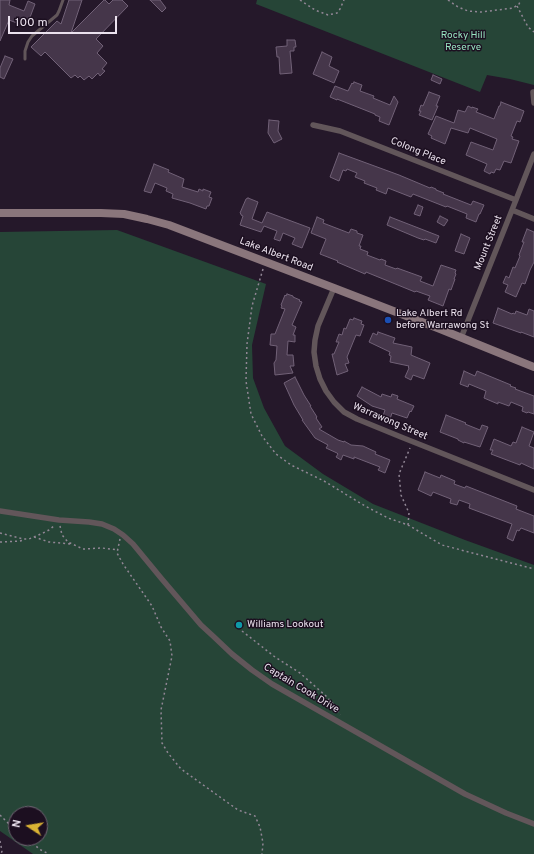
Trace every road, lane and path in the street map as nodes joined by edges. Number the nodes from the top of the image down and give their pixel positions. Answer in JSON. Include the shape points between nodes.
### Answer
{"nodes":[{"id":1,"x":63,"y":0,"type":"edge"},
{"id":2,"x":300,"y":0,"type":"edge"},
{"id":3,"x":344,"y":0,"type":"edge"},
{"id":4,"x":448,"y":0,"type":"edge"},
{"id":5,"x":521,"y":0,"type":"edge"},
{"id":6,"x":517,"y":6,"type":"junction"},
{"id":7,"x":534,"y":32,"type":"edge"},
{"id":8,"x":25,"y":59,"type":"dead end"},
{"id":9,"x":533,"y":92,"type":"edge"},
{"id":10,"x":534,"y":103,"type":"edge"},
{"id":11,"x":313,"y":125,"type":"dead end"},
{"id":12,"x":534,"y":154,"type":"edge"},
{"id":13,"x":516,"y":200,"type":"junction"},
{"id":14,"x":512,"y":210,"type":"junction"},
{"id":15,"x":0,"y":213,"type":"edge"},
{"id":16,"x":534,"y":219,"type":"edge"},
{"id":17,"x":265,"y":262,"type":"junction"},
{"id":18,"x":334,"y":288,"type":"junction"},
{"id":19,"x":460,"y":338,"type":"junction"},
{"id":20,"x":534,"y":367,"type":"edge"},
{"id":21,"x":413,"y":442,"type":"junction"},
{"id":22,"x":534,"y":490,"type":"edge"},
{"id":23,"x":0,"y":511,"type":"edge"},
{"id":24,"x":59,"y":520,"type":"junction"},
{"id":25,"x":408,"y":526,"type":"junction"},
{"id":26,"x":0,"y":533,"type":"edge"},
{"id":27,"x":121,"y":533,"type":"junction"},
{"id":28,"x":34,"y":537,"type":"junction"},
{"id":29,"x":25,"y":539,"type":"junction"},
{"id":30,"x":0,"y":542,"type":"edge"},
{"id":31,"x":73,"y":544,"type":"junction"},
{"id":32,"x":118,"y":550,"type":"junction"},
{"id":33,"x":534,"y":569,"type":"edge"},
{"id":34,"x":242,"y":632,"type":"dead end"},
{"id":35,"x":344,"y":726,"type":"junction"},
{"id":36,"x":0,"y":815,"type":"edge"},
{"id":37,"x":8,"y":823,"type":"edge"},
{"id":38,"x":534,"y":824,"type":"edge"},
{"id":39,"x":0,"y":841,"type":"edge"},
{"id":40,"x":36,"y":846,"type":"edge"},
{"id":41,"x":1,"y":854,"type":"edge"},
{"id":42,"x":49,"y":854,"type":"edge"},
{"id":43,"x":262,"y":854,"type":"edge"}],
"edges":[{"from":1,"to":8,"type":"lane","via":[[57,15],[28,42]]},
{"from":2,"to":3,"type":"path","via":[[328,16],[337,13]]},
{"from":4,"to":6,"type":"path","via":[[468,11],[503,10]]},
{"from":5,"to":6,"type":"path"},
{"from":6,"to":7,"type":"path","via":[[528,27]]},
{"from":9,"to":10,"type":"street"},
{"from":11,"to":13,"type":"street","name":"Colong Place","via":[[340,131]]},
{"from":12,"to":13,"type":"street","name":"Mount Street"},
{"from":13,"to":14,"type":"street","name":"Mount Street"},
{"from":14,"to":16,"type":"street"},
{"from":14,"to":19,"type":"street","name":"Mount Street"},
{"from":15,"to":17,"type":"main road","name":"Lake Albert Road","via":[[124,214],[169,225]]},
{"from":17,"to":18,"type":"main road","name":"Lake Albert Road"},
{"from":17,"to":25,"type":"path","via":[[252,306],[246,381],[251,414],[262,436],[276,454],[291,465],[324,480],[388,518]]},
{"from":18,"to":19,"type":"main road","name":"Lake Albert Road"},
{"from":18,"to":21,"type":"street","name":"Warrawong Street","via":[[315,340],[316,366],[323,385],[344,412]]},
{"from":19,"to":20,"type":"main road","name":"Lake Albert Road"},
{"from":21,"to":22,"type":"street","name":"Warrawong Street"},
{"from":21,"to":25,"type":"path","via":[[399,474],[401,495],[410,513]]},
{"from":23,"to":24,"type":"street","name":"Captain Cook Drive"},
{"from":24,"to":27,"type":"street","name":"Captain Cook Drive","via":[[102,524]]},
{"from":24,"to":28,"type":"path","via":[[49,530]]},
{"from":24,"to":31,"type":"path","via":[[62,535]]},
{"from":25,"to":33,"type":"path","via":[[442,545]]},
{"from":26,"to":29,"type":"path"},
{"from":27,"to":32,"type":"path"},
{"from":27,"to":35,"type":"street","name":"Captain Cook Drive","via":[[134,544],[201,625],[232,654],[272,684]]},
{"from":28,"to":29,"type":"path"},
{"from":28,"to":31,"type":"path","via":[[49,542]]},
{"from":29,"to":30,"type":"path","via":[[20,542]]},
{"from":31,"to":32,"type":"path","via":[[83,550]]},
{"from":32,"to":43,"type":"path","via":[[123,564],[152,606],[170,641],[172,656],[161,710],[162,743],[181,769],[238,810],[255,816],[262,837]]},
{"from":34,"to":35,"type":"path","via":[[326,696],[336,707]]},
{"from":35,"to":38,"type":"street","name":"Captain Cook Drive","via":[[465,794]]},
{"from":36,"to":37,"type":"path"},
{"from":39,"to":41,"type":"path"},
{"from":40,"to":42,"type":"path"}]}
